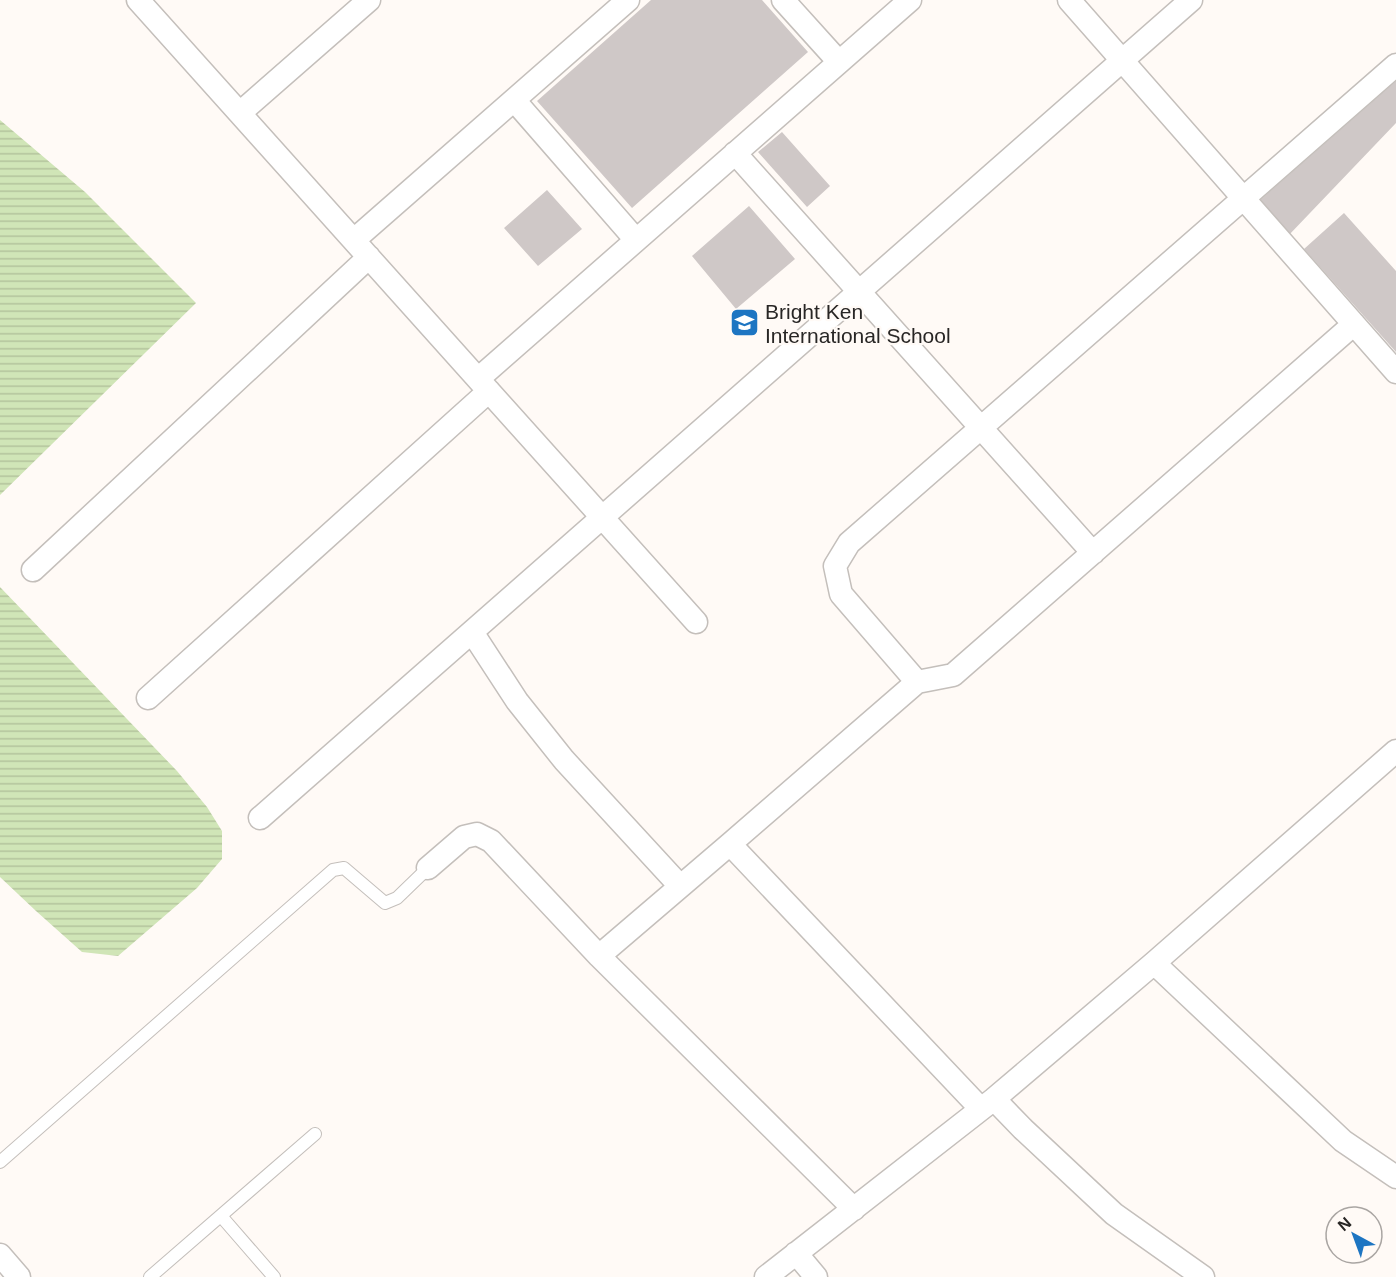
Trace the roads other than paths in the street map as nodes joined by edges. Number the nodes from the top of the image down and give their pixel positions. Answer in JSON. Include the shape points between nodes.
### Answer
{"nodes":[{"id":1,"x":138,"y":0,"type":"edge"},
{"id":2,"x":368,"y":0,"type":"edge"},
{"id":3,"x":783,"y":0,"type":"edge"},
{"id":4,"x":910,"y":0,"type":"edge"},
{"id":5,"x":1069,"y":0,"type":"edge"},
{"id":6,"x":1191,"y":0,"type":"edge"},
{"id":7,"x":617,"y":4,"type":"edge"},
{"id":8,"x":1122,"y":61,"type":"junction"},
{"id":9,"x":839,"y":62,"type":"junction"},
{"id":10,"x":1396,"y":65,"type":"edge"},
{"id":11,"x":514,"y":100,"type":"junction"},
{"id":12,"x":240,"y":113,"type":"junction"},
{"id":13,"x":735,"y":153,"type":"junction"},
{"id":14,"x":1243,"y":198,"type":"junction"},
{"id":15,"x":636,"y":240,"type":"junction"},
{"id":16,"x":361,"y":248,"type":"junction"},
{"id":17,"x":859,"y":292,"type":"junction"},
{"id":18,"x":1354,"y":324,"type":"junction"},
{"id":19,"x":1396,"y":372,"type":"edge"},
{"id":20,"x":483,"y":385,"type":"junction"},
{"id":21,"x":981,"y":428,"type":"junction"},
{"id":22,"x":602,"y":518,"type":"junction"},
{"id":23,"x":1093,"y":553,"type":"junction"},
{"id":24,"x":33,"y":570,"type":"dead end"},
{"id":25,"x":696,"y":622,"type":"dead end"},
{"id":26,"x":472,"y":632,"type":"junction"},
{"id":27,"x":917,"y":682,"type":"junction"},
{"id":28,"x":148,"y":698,"type":"dead end"},
{"id":29,"x":1396,"y":751,"type":"edge"},
{"id":30,"x":260,"y":818,"type":"dead end"},
{"id":31,"x":730,"y":844,"type":"junction"},
{"id":32,"x":428,"y":868,"type":"joint"},
{"id":33,"x":681,"y":886,"type":"junction"},
{"id":34,"x":599,"y":956,"type":"junction"},
{"id":35,"x":1154,"y":963,"type":"junction"},
{"id":36,"x":988,"y":1104,"type":"junction"},
{"id":37,"x":315,"y":1134,"type":"dead end"},
{"id":38,"x":0,"y":1162,"type":"edge"},
{"id":39,"x":1396,"y":1177,"type":"edge"},
{"id":40,"x":854,"y":1209,"type":"junction"},
{"id":41,"x":221,"y":1216,"type":"junction"},
{"id":42,"x":796,"y":1253,"type":"junction"},
{"id":43,"x":0,"y":1255,"type":"edge"},
{"id":44,"x":19,"y":1277,"type":"edge"},
{"id":45,"x":150,"y":1277,"type":"edge"},
{"id":46,"x":273,"y":1277,"type":"edge"},
{"id":47,"x":766,"y":1277,"type":"edge"},
{"id":48,"x":816,"y":1277,"type":"edge"},
{"id":49,"x":1203,"y":1277,"type":"edge"}],
"edges":[{"from":1,"to":12,"type":"street"},
{"from":2,"to":12,"type":"street"},
{"from":3,"to":9,"type":"street"},
{"from":4,"to":9,"type":"street"},
{"from":5,"to":8,"type":"street"},
{"from":6,"to":8,"type":"street"},
{"from":7,"to":11,"type":"street"},
{"from":8,"to":14,"type":"street"},
{"from":8,"to":17,"type":"street"},
{"from":9,"to":13,"type":"street"},
{"from":10,"to":14,"type":"street"},
{"from":11,"to":15,"type":"street"},
{"from":11,"to":16,"type":"street"},
{"from":12,"to":16,"type":"street"},
{"from":13,"to":15,"type":"street"},
{"from":13,"to":17,"type":"street"},
{"from":14,"to":18,"type":"street"},
{"from":14,"to":21,"type":"street"},
{"from":15,"to":20,"type":"street"},
{"from":16,"to":20,"type":"street"},
{"from":16,"to":24,"type":"street"},
{"from":17,"to":21,"type":"street"},
{"from":17,"to":22,"type":"street"},
{"from":18,"to":19,"type":"street"},
{"from":18,"to":23,"type":"street"},
{"from":20,"to":22,"type":"street"},
{"from":20,"to":28,"type":"street"},
{"from":21,"to":23,"type":"street"},
{"from":21,"to":27,"type":"street","via":[[849,543],[835,566],[841,594]]},
{"from":22,"to":25,"type":"street"},
{"from":22,"to":26,"type":"street"},
{"from":23,"to":27,"type":"street","via":[[953,675]]},
{"from":26,"to":30,"type":"street"},
{"from":26,"to":33,"type":"street","via":[[517,701],[564,760]]},
{"from":27,"to":31,"type":"street"},
{"from":29,"to":35,"type":"street"},
{"from":31,"to":33,"type":"street"},
{"from":31,"to":36,"type":"street"},
{"from":32,"to":34,"type":"street","via":[[464,837],[477,834],[491,841]]},
{"from":32,"to":38,"type":"lane","via":[[397,898],[385,903],[344,868],[333,870]]},
{"from":33,"to":34,"type":"street"},
{"from":34,"to":40,"type":"street"},
{"from":35,"to":36,"type":"street"},
{"from":35,"to":39,"type":"street","via":[[1343,1141]]},
{"from":36,"to":40,"type":"street"},
{"from":36,"to":49,"type":"street","via":[[1023,1129],[1114,1214]]},
{"from":37,"to":41,"type":"lane"},
{"from":40,"to":42,"type":"street"},
{"from":41,"to":45,"type":"lane"},
{"from":41,"to":46,"type":"lane"},
{"from":42,"to":47,"type":"street"},
{"from":42,"to":48,"type":"street"},
{"from":43,"to":44,"type":"street"}]}
